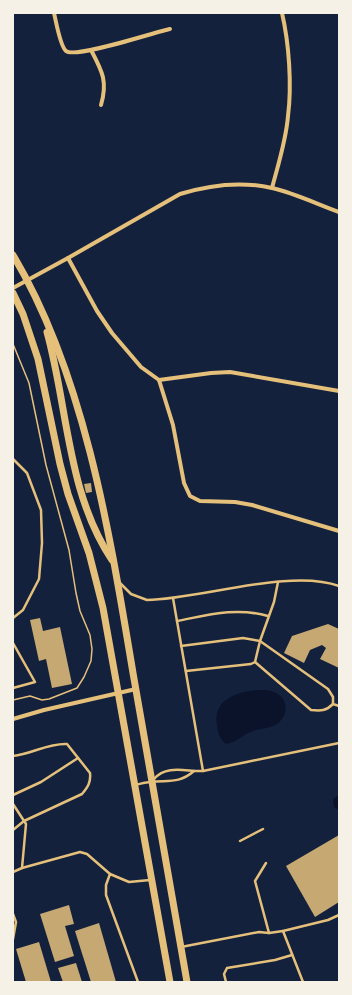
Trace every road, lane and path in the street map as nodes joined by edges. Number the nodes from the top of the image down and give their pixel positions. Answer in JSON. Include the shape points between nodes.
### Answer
{"nodes":[{"id":1,"x":54,"y":13,"type":"edge"},
{"id":2,"x":282,"y":13,"type":"edge"},
{"id":3,"x":170,"y":29,"type":"dead end"},
{"id":4,"x":91,"y":50,"type":"junction"},
{"id":5,"x":101,"y":105,"type":"dead end"},
{"id":6,"x":272,"y":188,"type":"junction"},
{"id":7,"x":339,"y":212,"type":"edge"},
{"id":8,"x":13,"y":255,"type":"edge"},
{"id":9,"x":68,"y":258,"type":"junction"},
{"id":10,"x":28,"y":280,"type":"junction"},
{"id":11,"x":13,"y":288,"type":"edge"},
{"id":12,"x":13,"y":293,"type":"edge"},
{"id":13,"x":42,"y":314,"type":"junction"},
{"id":14,"x":13,"y":344,"type":"edge"},
{"id":15,"x":159,"y":380,"type":"junction"},
{"id":16,"x":339,"y":391,"type":"edge"},
{"id":17,"x":13,"y":459,"type":"edge"},
{"id":18,"x":339,"y":530,"type":"edge"},
{"id":19,"x":115,"y":564,"type":"junction"},
{"id":20,"x":117,"y":580,"type":"junction"},
{"id":21,"x":278,"y":582,"type":"junction"},
{"id":22,"x":339,"y":586,"type":"edge"},
{"id":23,"x":173,"y":598,"type":"junction"},
{"id":24,"x":268,"y":616,"type":"junction"},
{"id":25,"x":13,"y":618,"type":"edge"},
{"id":26,"x":177,"y":621,"type":"junction"},
{"id":27,"x":260,"y":641,"type":"junction"},
{"id":28,"x":13,"y":643,"type":"edge"},
{"id":29,"x":181,"y":646,"type":"junction"},
{"id":30,"x":255,"y":662,"type":"junction"},
{"id":31,"x":186,"y":671,"type":"junction"},
{"id":32,"x":13,"y":688,"type":"edge"},
{"id":33,"x":136,"y":689,"type":"junction"},
{"id":34,"x":118,"y":693,"type":"junction"},
{"id":35,"x":13,"y":700,"type":"edge"},
{"id":36,"x":333,"y":704,"type":"junction"},
{"id":37,"x":339,"y":706,"type":"edge"},
{"id":38,"x":13,"y":719,"type":"edge"},
{"id":39,"x":339,"y":743,"type":"edge"},
{"id":40,"x":13,"y":756,"type":"edge"},
{"id":41,"x":78,"y":758,"type":"junction"},
{"id":42,"x":203,"y":770,"type":"junction"},
{"id":43,"x":194,"y":771,"type":"junction"},
{"id":44,"x":152,"y":781,"type":"junction"},
{"id":45,"x":134,"y":785,"type":"junction"},
{"id":46,"x":13,"y":795,"type":"edge"},
{"id":47,"x":13,"y":804,"type":"edge"},
{"id":48,"x":24,"y":821,"type":"junction"},
{"id":49,"x":263,"y":829,"type":"dead end"},
{"id":50,"x":13,"y":830,"type":"edge"},
{"id":51,"x":240,"y":841,"type":"dead end"},
{"id":52,"x":266,"y":862,"type":"dead end"},
{"id":53,"x":22,"y":868,"type":"junction"},
{"id":54,"x":13,"y":872,"type":"edge"},
{"id":55,"x":110,"y":874,"type":"junction"},
{"id":56,"x":152,"y":879,"type":"junction"},
{"id":57,"x":13,"y":914,"type":"edge"},
{"id":58,"x":339,"y":916,"type":"edge"},
{"id":59,"x":283,"y":931,"type":"junction"},
{"id":60,"x":269,"y":933,"type":"junction"},
{"id":61,"x":13,"y":939,"type":"edge"},
{"id":62,"x":181,"y":948,"type":"junction"},
{"id":63,"x":292,"y":955,"type":"junction"},
{"id":64,"x":138,"y":982,"type":"edge"},
{"id":65,"x":170,"y":982,"type":"edge"},
{"id":66,"x":187,"y":982,"type":"edge"},
{"id":67,"x":226,"y":982,"type":"edge"},
{"id":68,"x":303,"y":982,"type":"edge"}],
"edges":[{"from":1,"to":4,"type":"street","via":[[66,52]]},
{"from":2,"to":6,"type":"street","via":[[288,60],[289,107],[281,156]]},
{"from":3,"to":4,"type":"street"},
{"from":4,"to":5,"type":"street","via":[[102,69],[105,92]]},
{"from":6,"to":7,"type":"street"},
{"from":6,"to":9,"type":"street","via":[[223,185],[180,194]]},
{"from":8,"to":10,"type":"street"},
{"from":9,"to":10,"type":"street"},
{"from":9,"to":15,"type":"street","via":[[112,333],[140,367]]},
{"from":10,"to":11,"type":"street"},
{"from":10,"to":13,"type":"street"},
{"from":12,"to":34,"type":"street","via":[[38,359],[60,464],[96,577]]},
{"from":13,"to":19,"type":"street","via":[[55,340],[91,458]]},
{"from":13,"to":19,"type":"street","via":[[53,353],[80,489],[94,528]]},
{"from":14,"to":35,"type":"path","via":[[29,383],[46,465],[69,550],[80,611],[90,635],[92,650],[91,662],[76,688],[49,699],[42,700],[30,696]]},
{"from":15,"to":16,"type":"street","via":[[230,372]]},
{"from":15,"to":18,"type":"street","via":[[173,425],[184,483],[190,496],[200,501],[252,505]]},
{"from":17,"to":25,"type":"lane","via":[[27,473],[40,510],[42,543],[39,579],[23,610]]},
{"from":19,"to":20,"type":"street"},
{"from":20,"to":23,"type":"lane","via":[[137,598]]},
{"from":20,"to":33,"type":"street"},
{"from":21,"to":22,"type":"lane","via":[[312,581]]},
{"from":21,"to":23,"type":"lane"},
{"from":21,"to":24,"type":"lane"},
{"from":23,"to":26,"type":"lane"},
{"from":24,"to":26,"type":"lane","via":[[234,611]]},
{"from":24,"to":27,"type":"lane"},
{"from":26,"to":29,"type":"lane"},
{"from":27,"to":29,"type":"lane","via":[[243,638]]},
{"from":27,"to":30,"type":"lane"},
{"from":27,"to":36,"type":"lane","via":[[328,689]]},
{"from":28,"to":32,"type":"lane","via":[[35,682]]},
{"from":29,"to":31,"type":"lane"},
{"from":30,"to":31,"type":"lane"},
{"from":30,"to":36,"type":"lane","via":[[311,710],[328,709]]},
{"from":31,"to":42,"type":"lane"},
{"from":33,"to":34,"type":"street"},
{"from":33,"to":44,"type":"street"},
{"from":34,"to":38,"type":"street"},
{"from":34,"to":45,"type":"street"},
{"from":36,"to":37,"type":"lane"},
{"from":39,"to":42,"type":"lane"},
{"from":40,"to":41,"type":"lane","via":[[67,744]]},
{"from":41,"to":46,"type":"lane","via":[[41,782]]},
{"from":41,"to":48,"type":"lane","via":[[90,773],[88,787],[82,794]]},
{"from":42,"to":43,"type":"lane"},
{"from":43,"to":44,"type":"lane","via":[[186,778]]},
{"from":43,"to":44,"type":"lane","via":[[185,768],[165,771]]},
{"from":44,"to":45,"type":"lane"},
{"from":44,"to":62,"type":"street"},
{"from":45,"to":56,"type":"street"},
{"from":47,"to":48,"type":"lane"},
{"from":48,"to":50,"type":"lane"},
{"from":48,"to":53,"type":"lane","via":[[26,824]]},
{"from":49,"to":51,"type":"lane"},
{"from":52,"to":60,"type":"lane","via":[[255,881]]},
{"from":53,"to":54,"type":"lane"},
{"from":53,"to":55,"type":"lane","via":[[80,852],[87,854]]},
{"from":55,"to":56,"type":"lane","via":[[128,882]]},
{"from":55,"to":64,"type":"lane","via":[[106,895]]},
{"from":56,"to":65,"type":"street"},
{"from":57,"to":61,"type":"lane","via":[[16,922]]},
{"from":58,"to":59,"type":"lane"},
{"from":59,"to":60,"type":"lane"},
{"from":59,"to":63,"type":"lane"},
{"from":60,"to":62,"type":"lane","via":[[259,932]]},
{"from":62,"to":66,"type":"street"},
{"from":63,"to":67,"type":"lane","via":[[227,968],[224,974]]},
{"from":63,"to":68,"type":"lane"}]}
